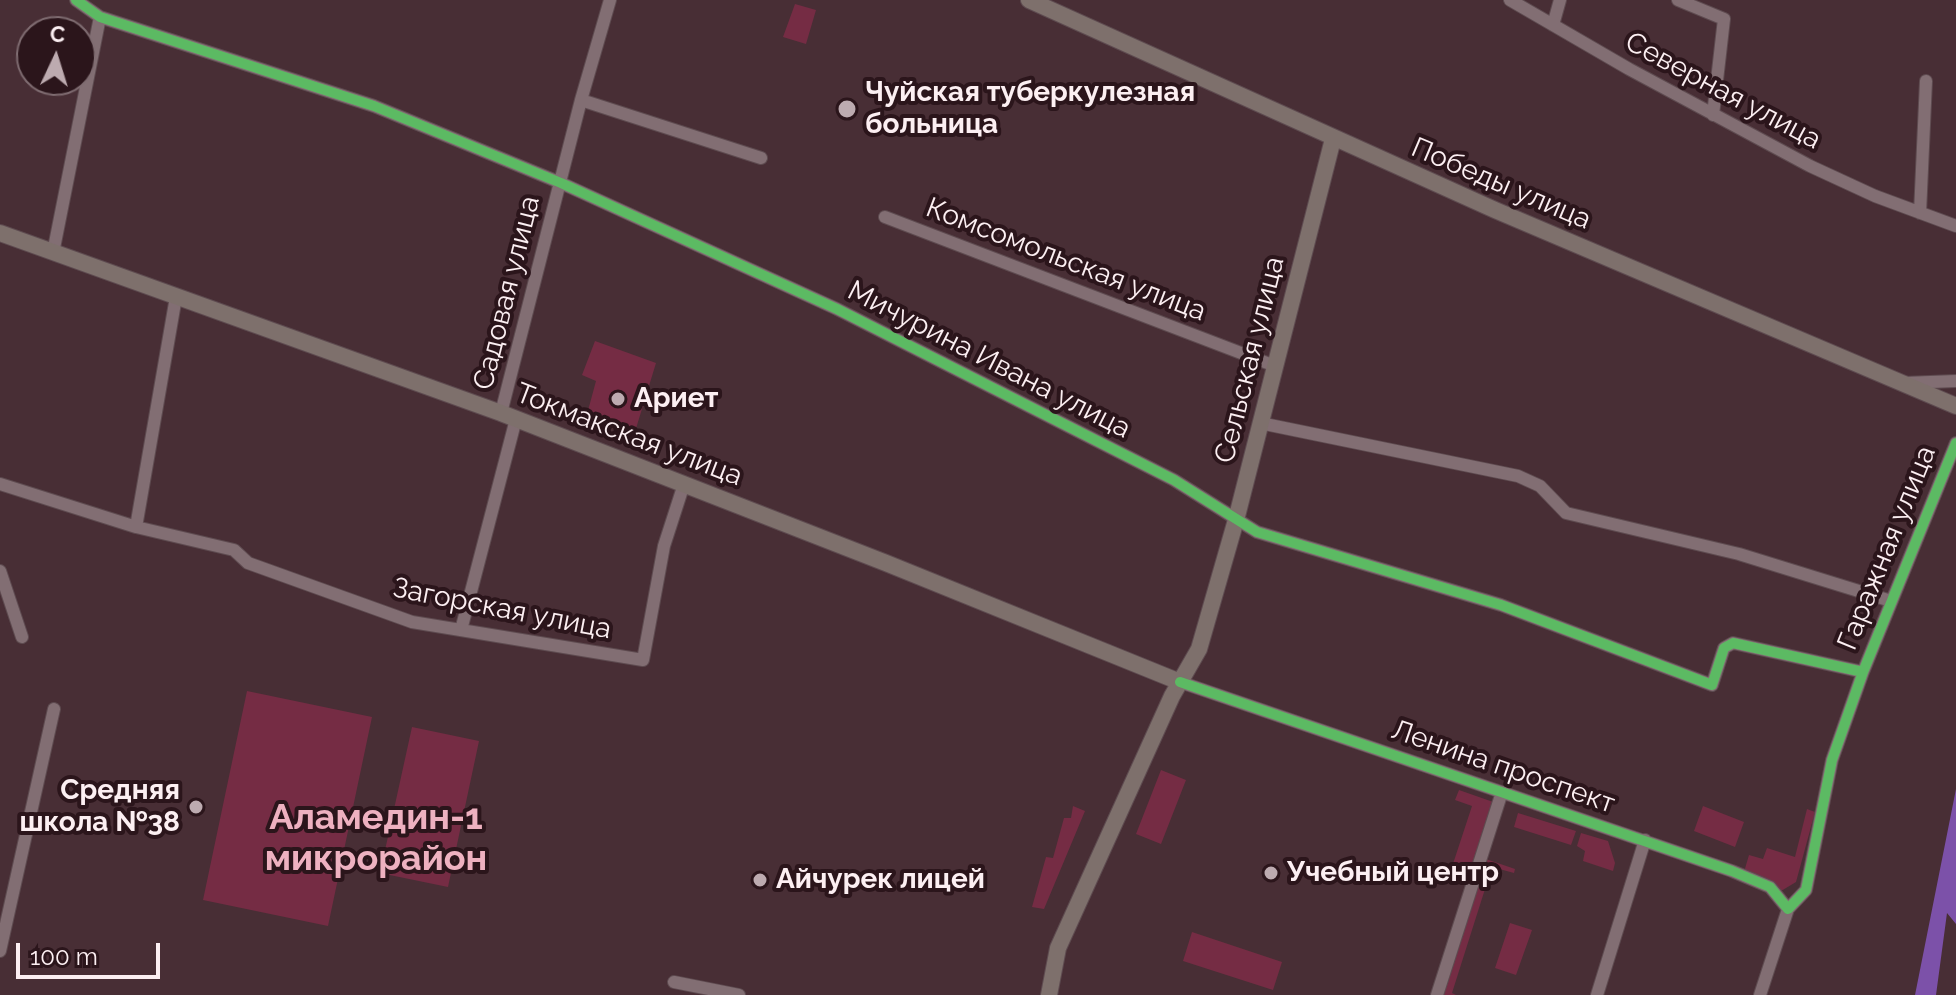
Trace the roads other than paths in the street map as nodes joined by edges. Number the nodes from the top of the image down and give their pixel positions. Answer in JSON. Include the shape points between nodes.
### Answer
{"nodes":[{"id":1,"x":610,"y":0,"type":"edge"},
{"id":2,"x":1029,"y":0,"type":"edge"},
{"id":3,"x":1510,"y":0,"type":"edge"},
{"id":4,"x":1560,"y":0,"type":"edge"},
{"id":5,"x":1678,"y":0,"type":"edge"},
{"id":6,"x":83,"y":2,"type":"edge"},
{"id":7,"x":100,"y":17,"type":"junction"},
{"id":8,"x":1553,"y":25,"type":"junction"},
{"id":9,"x":1926,"y":81,"type":"dead end"},
{"id":10,"x":581,"y":100,"type":"junction"},
{"id":11,"x":1713,"y":115,"type":"junction"},
{"id":12,"x":1333,"y":139,"type":"junction"},
{"id":13,"x":761,"y":158,"type":"dead end"},
{"id":14,"x":561,"y":183,"type":"junction"},
{"id":15,"x":1920,"y":213,"type":"junction"},
{"id":16,"x":885,"y":217,"type":"dead end"},
{"id":17,"x":1956,"y":226,"type":"edge"},
{"id":18,"x":0,"y":233,"type":"edge"},
{"id":19,"x":54,"y":245,"type":"junction"},
{"id":20,"x":176,"y":297,"type":"junction"},
{"id":21,"x":1275,"y":366,"type":"junction"},
{"id":22,"x":1956,"y":381,"type":"edge"},
{"id":23,"x":1899,"y":383,"type":"junction"},
{"id":24,"x":1956,"y":406,"type":"edge"},
{"id":25,"x":509,"y":416,"type":"junction"},
{"id":26,"x":1260,"y":423,"type":"junction"},
{"id":27,"x":1956,"y":443,"type":"edge"},
{"id":28,"x":0,"y":484,"type":"edge"},
{"id":29,"x":684,"y":484,"type":"junction"},
{"id":30,"x":1236,"y":520,"type":"junction"},
{"id":31,"x":136,"y":527,"type":"junction"},
{"id":32,"x":0,"y":571,"type":"edge"},
{"id":33,"x":1891,"y":601,"type":"junction"},
{"id":34,"x":461,"y":630,"type":"junction"},
{"id":35,"x":22,"y":637,"type":"dead end"},
{"id":36,"x":1863,"y":672,"type":"junction"},
{"id":37,"x":1180,"y":682,"type":"junction"},
{"id":38,"x":54,"y":709,"type":"dead end"},
{"id":39,"x":1502,"y":792,"type":"junction"},
{"id":40,"x":1645,"y":840,"type":"junction"},
{"id":41,"x":1793,"y":905,"type":"junction"},
{"id":42,"x":0,"y":951,"type":"edge"},
{"id":43,"x":674,"y":982,"type":"dead end"},
{"id":44,"x":739,"y":995,"type":"edge"},
{"id":45,"x":1049,"y":995,"type":"edge"},
{"id":46,"x":1437,"y":995,"type":"edge"},
{"id":47,"x":1597,"y":995,"type":"edge"},
{"id":48,"x":1760,"y":995,"type":"edge"}],
"edges":[{"from":1,"to":10,"type":"street","name":"Садовая улица"},
{"from":2,"to":12,"type":"main road","name":"Победы улица"},
{"from":3,"to":8,"type":"street","name":"Северная улица"},
{"from":4,"to":8,"type":"street"},
{"from":5,"to":11,"type":"street","via":[[1724,19]]},
{"from":6,"to":7,"type":"street","name":"Мичурина Ивана улица"},
{"from":7,"to":14,"type":"street","name":"Мичурина Ивана улица","via":[[374,106]]},
{"from":7,"to":19,"type":"street"},
{"from":8,"to":11,"type":"street","name":"Северная улица"},
{"from":9,"to":15,"type":"street"},
{"from":10,"to":13,"type":"street"},
{"from":10,"to":14,"type":"street","name":"Садовая улица"},
{"from":11,"to":15,"type":"street","name":"Северная улица","via":[[1810,166]]},
{"from":12,"to":21,"type":"main road","name":"Сельская улица"},
{"from":12,"to":23,"type":"main road","name":"Победы улица"},
{"from":14,"to":25,"type":"street","name":"Садовая улица"},
{"from":14,"to":30,"type":"street","name":"Мичурина Ивана улица","via":[[837,309],[1174,480]]},
{"from":15,"to":17,"type":"street","name":"Северная улица"},
{"from":16,"to":21,"type":"street","name":"Комсомольская улица"},
{"from":18,"to":19,"type":"main road"},
{"from":19,"to":20,"type":"main road","name":"Токмакская улица"},
{"from":20,"to":25,"type":"main road","name":"Токмакская улица"},
{"from":20,"to":31,"type":"street"},
{"from":21,"to":26,"type":"main road","name":"Сельская улица"},
{"from":22,"to":23,"type":"street"},
{"from":23,"to":24,"type":"main road","name":"Победы улица"},
{"from":25,"to":29,"type":"main road","name":"Токмакская улица"},
{"from":25,"to":34,"type":"street","name":"Садовая улица"},
{"from":26,"to":30,"type":"main road","name":"Сельская улица"},
{"from":26,"to":33,"type":"street","via":[[1518,476],[1540,486],[1566,513],[1739,554]]},
{"from":27,"to":33,"type":"street","name":"Гаражная улица"},
{"from":28,"to":31,"type":"street","name":"Загорская улица"},
{"from":29,"to":34,"type":"street","name":"Загорская улица","via":[[664,546],[643,660]]},
{"from":29,"to":37,"type":"main road","name":"Токмакская улица"},
{"from":30,"to":36,"type":"street","name":"Мичурина Ивана улица","via":[[1264,535],[1501,605],[1712,685],[1724,648],[1733,643]]},
{"from":30,"to":37,"type":"main road","name":"Сельская улица","via":[[1199,649]]},
{"from":31,"to":34,"type":"street","name":"Загорская улица","via":[[234,550],[248,563],[412,622]]},
{"from":32,"to":35,"type":"street"},
{"from":33,"to":36,"type":"street","name":"Гаражная улица"},
{"from":36,"to":41,"type":"street","name":"Гаражная улица","via":[[1832,760],[1806,890]]},
{"from":37,"to":39,"type":"street","name":"Ленина проспект"},
{"from":37,"to":45,"type":"main road","name":"Сельская улица","via":[[1058,948]]},
{"from":38,"to":42,"type":"street"},
{"from":39,"to":40,"type":"street","name":"Ленина проспект"},
{"from":39,"to":46,"type":"street"},
{"from":40,"to":41,"type":"street","name":"Ленина проспект","via":[[1762,883]]},
{"from":40,"to":47,"type":"street"},
{"from":41,"to":48,"type":"street","name":"Гаражная улица"},
{"from":43,"to":44,"type":"street"}]}
